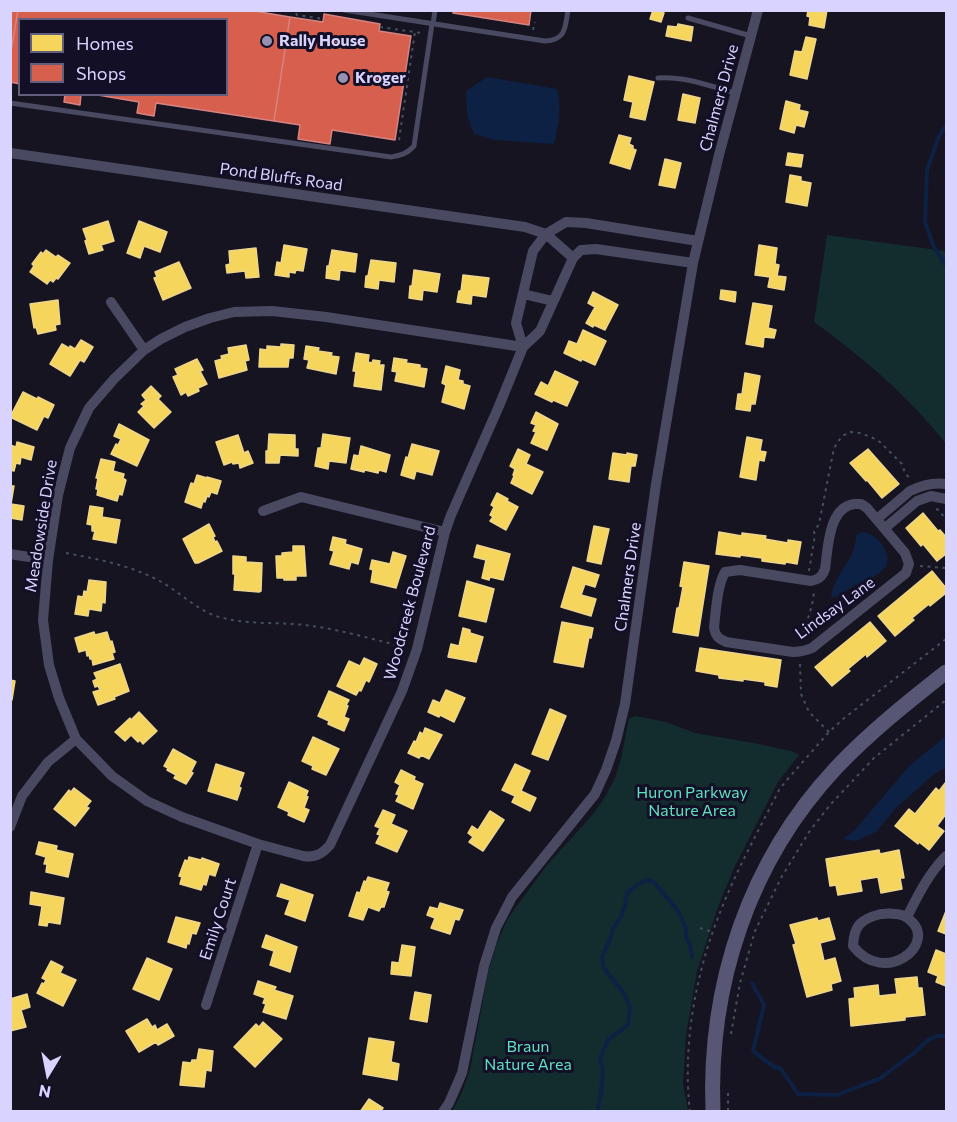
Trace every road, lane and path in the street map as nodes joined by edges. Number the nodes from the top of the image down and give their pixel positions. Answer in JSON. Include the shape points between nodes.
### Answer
{"nodes":[{"id":1,"x":290,"y":10,"type":"edge"},
{"id":2,"x":344,"y":10,"type":"edge"},
{"id":3,"x":435,"y":10,"type":"edge"},
{"id":4,"x":568,"y":10,"type":"edge"},
{"id":5,"x":758,"y":10,"type":"edge"},
{"id":6,"x":688,"y":18,"type":"dead end"},
{"id":7,"x":324,"y":19,"type":"dead end"},
{"id":8,"x":433,"y":24,"type":"junction"},
{"id":9,"x":380,"y":27,"type":"dead end"},
{"id":10,"x":415,"y":32,"type":"junction"},
{"id":11,"x":421,"y":33,"type":"dead end"},
{"id":12,"x":751,"y":36,"type":"junction"},
{"id":13,"x":658,"y":78,"type":"dead end"},
{"id":14,"x":735,"y":93,"type":"junction"},
{"id":15,"x":10,"y":103,"type":"edge"},
{"id":16,"x":399,"y":140,"type":"dead end"},
{"id":17,"x":10,"y":153,"type":"edge"},
{"id":18,"x":546,"y":234,"type":"junction"},
{"id":19,"x":698,"y":241,"type":"junction"},
{"id":20,"x":573,"y":258,"type":"junction"},
{"id":21,"x":693,"y":263,"type":"junction"},
{"id":22,"x":523,"y":294,"type":"junction"},
{"id":23,"x":553,"y":301,"type":"junction"},
{"id":24,"x":111,"y":302,"type":"dead end"},
{"id":25,"x":523,"y":347,"type":"junction"},
{"id":26,"x":144,"y":350,"type":"junction"},
{"id":27,"x":946,"y":484,"type":"edge"},
{"id":28,"x":916,"y":488,"type":"junction"},
{"id":29,"x":926,"y":498,"type":"junction"},
{"id":30,"x":946,"y":499,"type":"edge"},
{"id":31,"x":263,"y":511,"type":"dead end"},
{"id":32,"x":877,"y":519,"type":"junction"},
{"id":33,"x":946,"y":520,"type":"edge"},
{"id":34,"x":885,"y":528,"type":"junction"},
{"id":35,"x":445,"y":532,"type":"junction"},
{"id":36,"x":66,"y":553,"type":"dead end"},
{"id":37,"x":10,"y":554,"type":"edge"},
{"id":38,"x":48,"y":560,"type":"junction"},
{"id":39,"x":909,"y":564,"type":"junction"},
{"id":40,"x":946,"y":568,"type":"edge"},
{"id":41,"x":811,"y":580,"type":"junction"},
{"id":42,"x":417,"y":649,"type":"junction"},
{"id":43,"x":800,"y":652,"type":"junction"},
{"id":44,"x":946,"y":672,"type":"edge"},
{"id":45,"x":946,"y":700,"type":"edge"},
{"id":46,"x":829,"y":732,"type":"dead end"},
{"id":47,"x":76,"y":739,"type":"junction"},
{"id":48,"x":10,"y":827,"type":"edge"},
{"id":49,"x":258,"y":844,"type":"junction"},
{"id":50,"x":278,"y":848,"type":"joint"},
{"id":51,"x":946,"y":856,"type":"edge"},
{"id":52,"x":907,"y":917,"type":"junction"},
{"id":53,"x":700,"y":928,"type":"dead end"},
{"id":54,"x":713,"y":932,"type":"dead end"},
{"id":55,"x":206,"y":1005,"type":"dead end"},
{"id":56,"x":731,"y":1033,"type":"dead end"},
{"id":57,"x":727,"y":1086,"type":"dead end"},
{"id":58,"x":443,"y":1112,"type":"edge"},
{"id":59,"x":713,"y":1112,"type":"edge"},
{"id":60,"x":728,"y":1112,"type":"edge"}],
"edges":[{"from":1,"to":7,"type":"path","via":[[297,15]]},
{"from":2,"to":8,"type":"lane"},
{"from":3,"to":8,"type":"lane"},
{"from":4,"to":8,"type":"lane","via":[[566,28],[554,41]]},
{"from":5,"to":12,"type":"street","name":"Chalmers Drive"},
{"from":6,"to":12,"type":"lane"},
{"from":8,"to":15,"type":"lane","via":[[414,146],[400,156]]},
{"from":9,"to":10,"type":"path"},
{"from":10,"to":11,"type":"path"},
{"from":10,"to":16,"type":"path"},
{"from":12,"to":14,"type":"street","name":"Chalmers Drive"},
{"from":13,"to":14,"type":"lane","via":[[684,79]]},
{"from":14,"to":19,"type":"street","name":"Chalmers Drive"},
{"from":17,"to":18,"type":"street","name":"Pond Bluffs Road","via":[[525,227]]},
{"from":18,"to":19,"type":"street","via":[[566,222]]},
{"from":18,"to":20,"type":"street"},
{"from":18,"to":22,"type":"street","via":[[533,251]]},
{"from":19,"to":21,"type":"street","name":"Chalmers Drive"},
{"from":20,"to":21,"type":"street","via":[[581,250],[596,249]]},
{"from":20,"to":23,"type":"street","name":"Woodcreek Boulevard"},
{"from":21,"to":58,"type":"street","name":"Chalmers Drive","via":[[625,704],[616,741],[595,794],[512,897],[496,928],[484,966],[462,1073]]},
{"from":22,"to":23,"type":"street"},
{"from":22,"to":25,"type":"street","via":[[516,322]]},
{"from":23,"to":25,"type":"street","name":"Woodcreek Boulevard","via":[[540,331]]},
{"from":24,"to":26,"type":"street"},
{"from":25,"to":26,"type":"street","name":"Meadowside Drive","via":[[272,311],[234,312],[210,318]]},
{"from":25,"to":35,"type":"street","name":"Woodcreek Boulevard"},
{"from":26,"to":38,"type":"street","name":"Meadowside Drive","via":[[89,408],[70,447]]},
{"from":27,"to":28,"type":"street","via":[[930,483]]},
{"from":28,"to":32,"type":"street"},
{"from":28,"to":41,"type":"path","via":[[902,465],[880,442],[861,433],[842,436],[834,448],[819,524],[814,531]]},
{"from":29,"to":30,"type":"street"},
{"from":29,"to":33,"type":"path"},
{"from":29,"to":34,"type":"street"},
{"from":31,"to":35,"type":"street","via":[[301,498]]},
{"from":32,"to":34,"type":"street","name":"Lindsay Lane"},
{"from":32,"to":41,"type":"street","name":"Lindsay Lane","via":[[861,504],[849,505],[835,518],[822,575]]},
{"from":34,"to":39,"type":"street","name":"Lindsay Lane"},
{"from":35,"to":42,"type":"street","name":"Woodcreek Boulevard"},
{"from":36,"to":42,"type":"path","via":[[134,570],[213,615],[230,620],[314,626]]},
{"from":37,"to":38,"type":"street"},
{"from":38,"to":47,"type":"street","name":"Meadowside Drive","via":[[43,620],[49,664],[58,698]]},
{"from":39,"to":40,"type":"path"},
{"from":39,"to":43,"type":"street","name":"Lindsay Lane","via":[[906,573],[812,648]]},
{"from":41,"to":43,"type":"path","via":[[811,611]]},
{"from":41,"to":43,"type":"street","name":"Lindsay Lane","via":[[740,570],[725,572],[720,584],[714,627],[719,639]]},
{"from":42,"to":50,"type":"street","name":"Woodcreek Boulevard","via":[[402,691],[330,845],[310,857]]},
{"from":43,"to":46,"type":"path","via":[[801,694],[809,712]]},
{"from":44,"to":59,"type":"main road","via":[[885,721],[835,770],[774,853],[750,900],[722,990],[713,1056]]},
{"from":45,"to":56,"type":"path","via":[[874,758],[809,832],[755,931]]},
{"from":47,"to":48,"type":"street","via":[[48,762],[22,796]]},
{"from":47,"to":49,"type":"street","name":"Meadowside Drive","via":[[112,776],[147,801]]},
{"from":49,"to":50,"type":"street","name":"Meadowside Drive"},
{"from":49,"to":55,"type":"street","name":"Emily Court"},
{"from":51,"to":52,"type":"street"},
{"from":52,"to":52,"type":"street","via":[[868,917],[858,925],[853,946],[873,962],[899,961],[916,945],[915,924]]},
{"from":53,"to":54,"type":"path"},
{"from":57,"to":60,"type":"path"}]}
